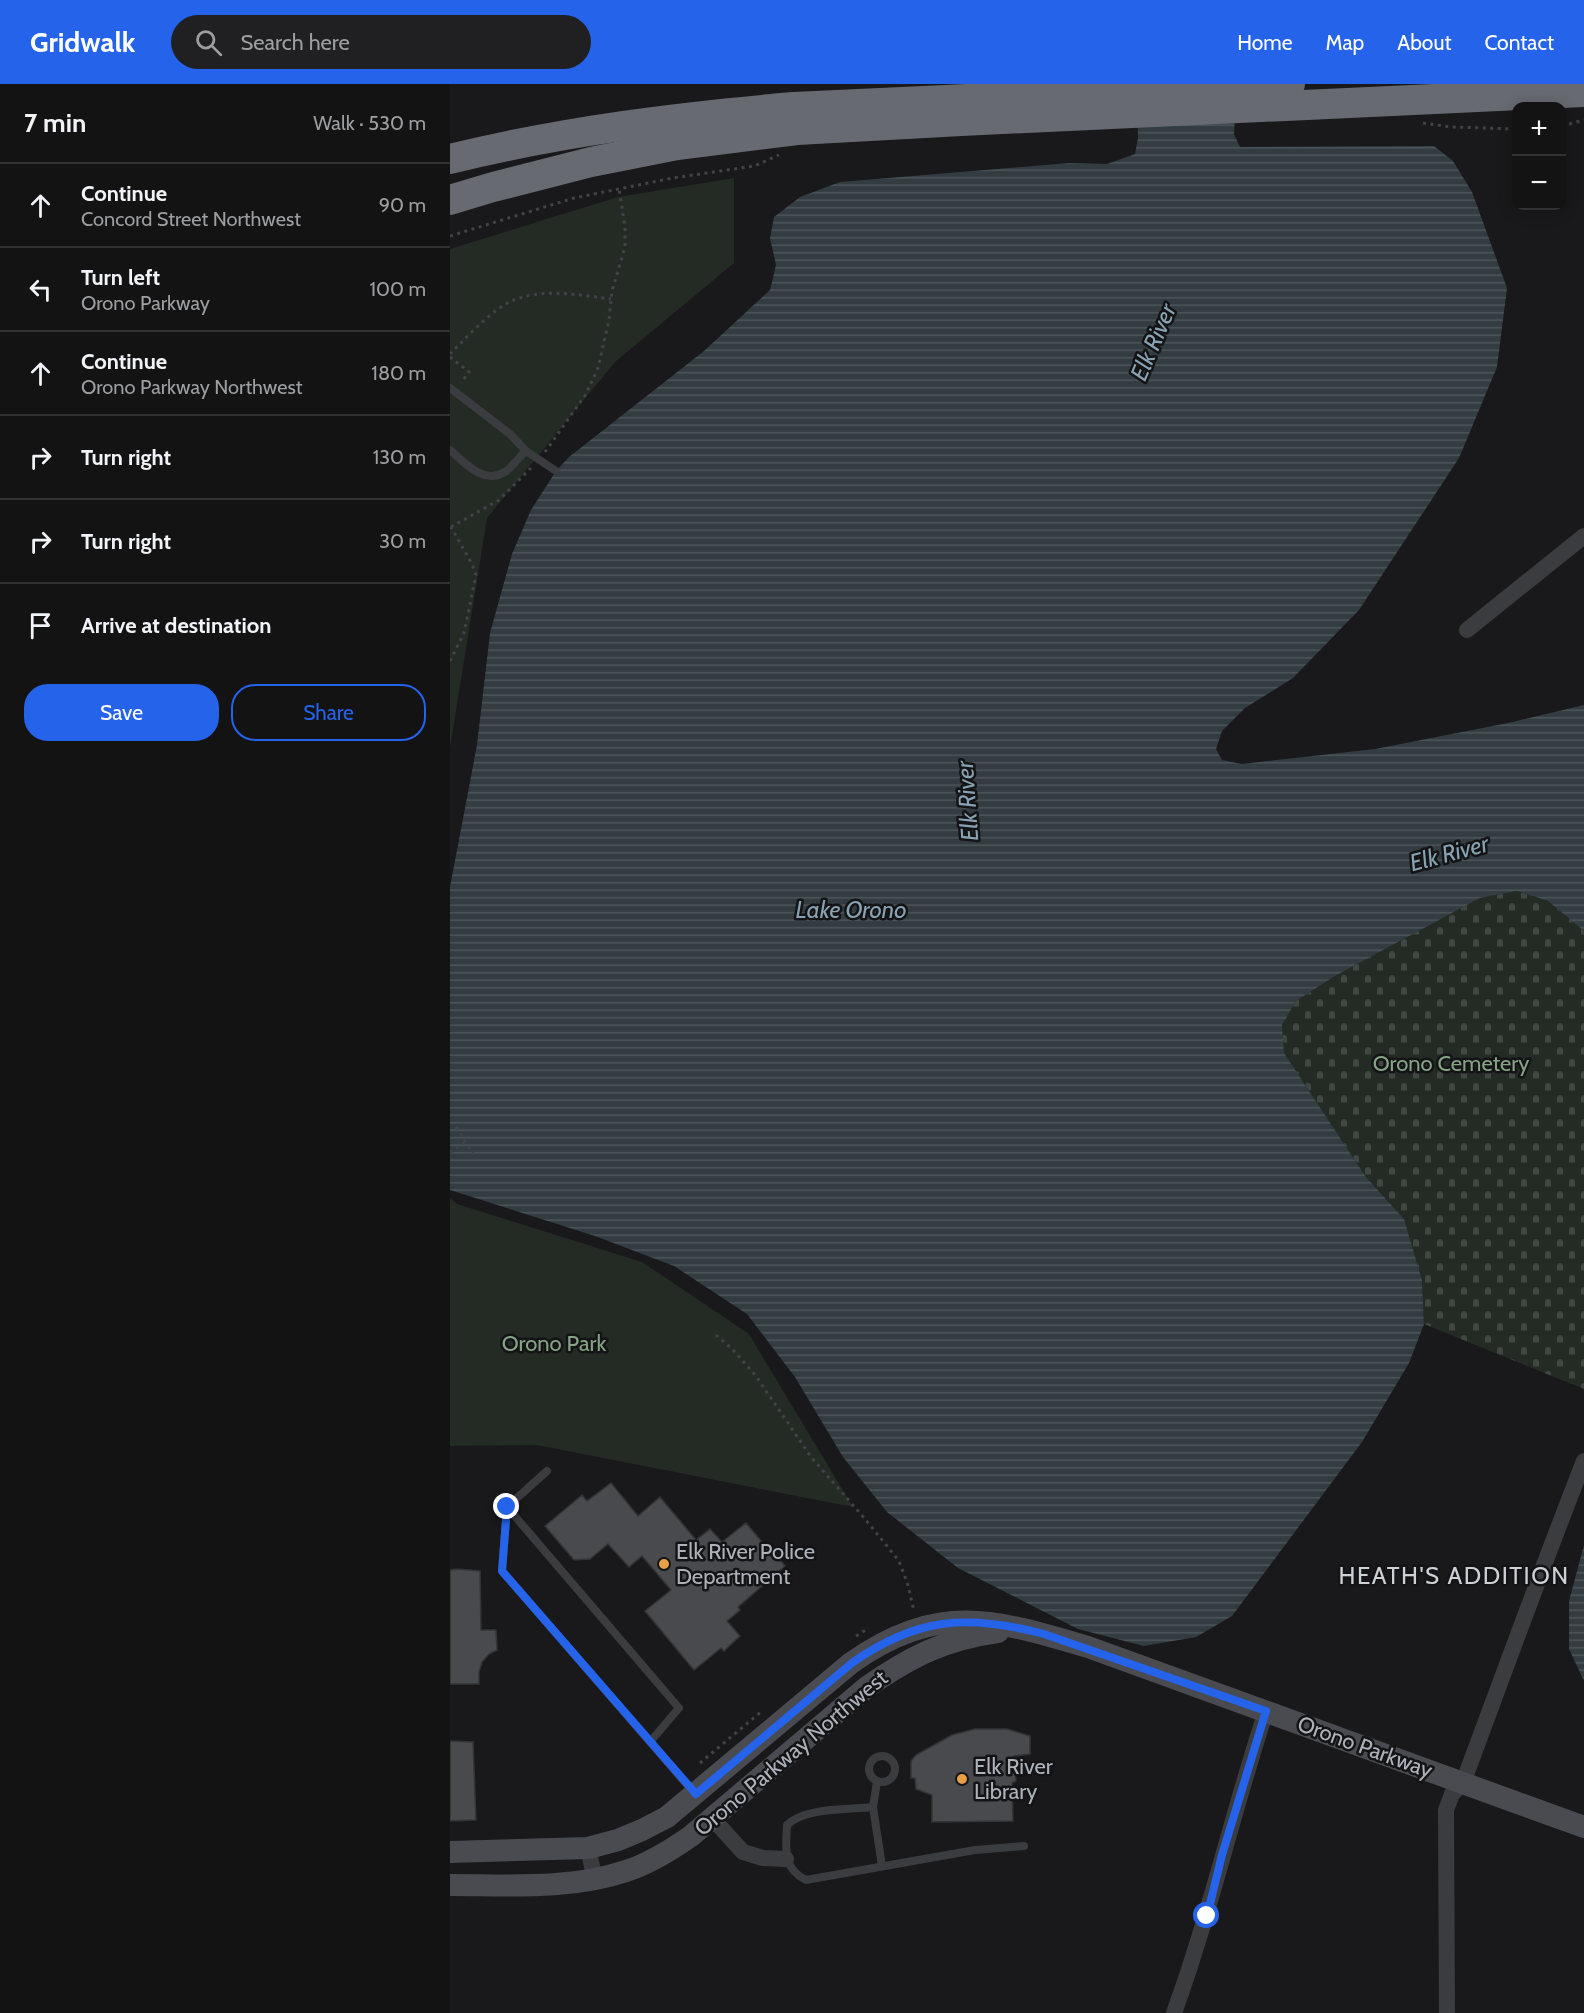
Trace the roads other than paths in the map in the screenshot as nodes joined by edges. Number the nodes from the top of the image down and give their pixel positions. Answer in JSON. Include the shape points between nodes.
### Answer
{"nodes":[{"id":1,"x":1290,"y":84,"type":"edge"},
{"id":2,"x":1584,"y":92,"type":"edge"},
{"id":3,"x":1250,"y":98,"type":"junction"},
{"id":4,"x":1107,"y":104,"type":"junction"},
{"id":5,"x":450,"y":159,"type":"edge"},
{"id":6,"x":450,"y":200,"type":"edge"},
{"id":7,"x":450,"y":388,"type":"edge"},
{"id":8,"x":450,"y":450,"type":"edge"},
{"id":9,"x":526,"y":451,"type":"junction"},
{"id":10,"x":556,"y":471,"type":"dead end"},
{"id":11,"x":1584,"y":536,"type":"edge"},
{"id":12,"x":1467,"y":630,"type":"dead end"},
{"id":13,"x":1584,"y":1461,"type":"edge"},
{"id":14,"x":547,"y":1471,"type":"dead end"},
{"id":15,"x":507,"y":1507,"type":"junction"},
{"id":16,"x":1044,"y":1634,"type":"junction"},
{"id":17,"x":1266,"y":1711,"type":"junction"},
{"id":18,"x":650,"y":1742,"type":"junction"},
{"id":19,"x":878,"y":1782,"type":"dead end"},
{"id":20,"x":1463,"y":1783,"type":"junction"},
{"id":21,"x":689,"y":1786,"type":"junction"},
{"id":22,"x":873,"y":1807,"type":"junction"},
{"id":23,"x":712,"y":1818,"type":"junction"},
{"id":24,"x":1584,"y":1827,"type":"edge"},
{"id":25,"x":1024,"y":1846,"type":"dead end"},
{"id":26,"x":588,"y":1848,"type":"junction"},
{"id":27,"x":450,"y":1852,"type":"edge"},
{"id":28,"x":786,"y":1859,"type":"junction"},
{"id":29,"x":882,"y":1866,"type":"junction"},
{"id":30,"x":595,"y":1880,"type":"junction"},
{"id":31,"x":450,"y":1885,"type":"edge"},
{"id":32,"x":1174,"y":2013,"type":"edge"},
{"id":33,"x":1447,"y":2013,"type":"edge"}],
"edges":[{"from":1,"to":3,"type":"highway"},
{"from":2,"to":3,"type":"highway"},
{"from":3,"to":4,"type":"highway"},
{"from":4,"to":5,"type":"highway","via":[[806,107],[731,112],[539,138]]},
{"from":4,"to":6,"type":"highway","via":[[677,145],[591,162]]},
{"from":7,"to":9,"type":"lane"},
{"from":8,"to":9,"type":"lane","via":[[475,472],[490,477],[505,472]]},
{"from":9,"to":10,"type":"lane"},
{"from":11,"to":12,"type":"street"},
{"from":13,"to":20,"type":"street"},
{"from":14,"to":15,"type":"lane"},
{"from":15,"to":18,"type":"lane","via":[[502,1571]]},
{"from":15,"to":18,"type":"lane","via":[[679,1708]]},
{"from":16,"to":17,"type":"street","name":"Orono Parkway"},
{"from":16,"to":21,"type":"street","name":"Orono Parkway Northwest","via":[[966,1621],[917,1628],[894,1637],[852,1663]]},
{"from":16,"to":23,"type":"street","name":"Orono Parkway Northwest","via":[[974,1635],[913,1658],[867,1687]]},
{"from":17,"to":20,"type":"street","name":"Orono Parkway"},
{"from":17,"to":32,"type":"street","via":[[1207,1916]]},
{"from":18,"to":21,"type":"lane"},
{"from":19,"to":22,"type":"lane"},
{"from":20,"to":24,"type":"street","name":"Orono Parkway"},
{"from":20,"to":33,"type":"street","via":[[1452,1794],[1446,1810]]},
{"from":21,"to":26,"type":"street","name":"Orono Parkway Northwest","via":[[667,1817],[618,1840]]},
{"from":22,"to":28,"type":"lane","via":[[795,1817],[787,1825]]},
{"from":22,"to":29,"type":"lane"},
{"from":23,"to":28,"type":"street","via":[[743,1852]]},
{"from":23,"to":30,"type":"street","name":"Orono Parkway Northwest","via":[[667,1852],[627,1871]]},
{"from":25,"to":29,"type":"lane"},
{"from":26,"to":27,"type":"street","name":"Orono Parkway Northwest"},
{"from":26,"to":30,"type":"street"},
{"from":28,"to":29,"type":"lane","via":[[796,1875],[806,1880]]},
{"from":30,"to":31,"type":"street","name":"Orono Parkway Northwest"}]}
